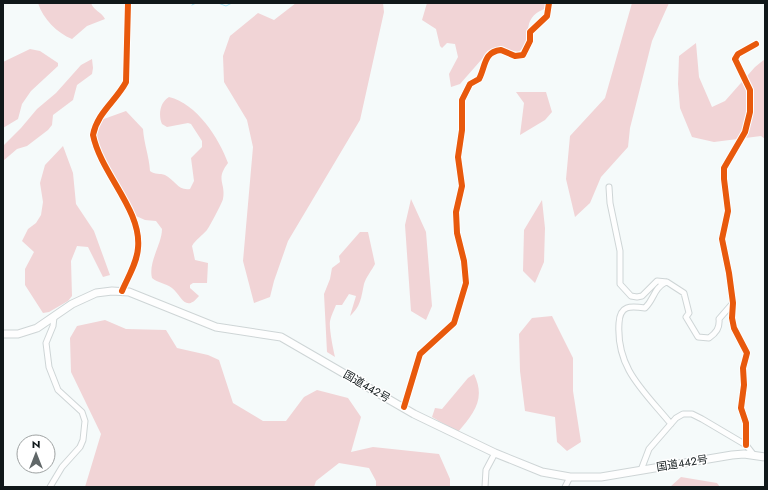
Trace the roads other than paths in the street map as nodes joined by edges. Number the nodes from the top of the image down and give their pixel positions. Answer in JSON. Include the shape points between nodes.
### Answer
{"nodes":[{"id":1,"x":128,"y":3,"type":"edge"},
{"id":2,"x":549,"y":3,"type":"edge"},
{"id":3,"x":756,"y":44,"type":"dead end"},
{"id":4,"x":609,"y":187,"type":"dead end"},
{"id":5,"x":667,"y":282,"type":"junction"},
{"id":6,"x":122,"y":291,"type":"junction"},
{"id":7,"x":732,"y":303,"type":"junction"},
{"id":8,"x":54,"y":317,"type":"junction"},
{"id":9,"x":3,"y":334,"type":"edge"},
{"id":10,"x":404,"y":407,"type":"junction"},
{"id":11,"x":671,"y":424,"type":"junction"},
{"id":12,"x":746,"y":445,"type":"junction"},
{"id":13,"x":495,"y":453,"type":"junction"},
{"id":14,"x":753,"y":454,"type":"junction"},
{"id":15,"x":765,"y":457,"type":"edge"},
{"id":16,"x":641,"y":470,"type":"junction"},
{"id":17,"x":570,"y":477,"type":"junction"},
{"id":18,"x":50,"y":487,"type":"edge"},
{"id":19,"x":485,"y":487,"type":"edge"},
{"id":20,"x":565,"y":487,"type":"edge"}],
"edges":[{"from":1,"to":6,"type":"street","via":[[126,82],[100,116],[93,135],[104,166],[136,223],[136,258]]},
{"from":2,"to":10,"type":"street","via":[[548,16],[530,32],[530,41],[523,56],[515,56],[501,50],[490,53],[479,79],[470,84],[462,100],[462,130],[458,158],[462,186],[456,212],[466,283],[454,323],[420,354]]},
{"from":3,"to":7,"type":"street","via":[[738,54],[735,59],[750,90],[750,112],[745,132],[724,168],[728,212],[722,239]]},
{"from":4,"to":5,"type":"street","via":[[620,251],[620,284],[631,296],[637,298],[657,281]]},
{"from":5,"to":7,"type":"street","via":[[684,293],[689,313],[686,317],[698,337],[709,338],[715,334],[720,324],[719,319]]},
{"from":5,"to":11,"type":"street","via":[[658,286],[645,308],[632,307],[624,310],[620,315],[618,334],[623,359],[632,378]]},
{"from":6,"to":8,"type":"highway","name":"国道442号","via":[[105,291],[85,297]]},
{"from":6,"to":10,"type":"highway","name":"国道442号","via":[[147,298],[216,326],[280,337]]},
{"from":7,"to":12,"type":"street","via":[[734,328],[747,353],[743,368],[741,408],[746,423]]},
{"from":8,"to":9,"type":"highway","name":"国道442号","via":[[28,332]]},
{"from":8,"to":18,"type":"street","via":[[46,343],[49,367],[58,390],[82,412],[85,421],[80,447],[62,467]]},
{"from":10,"to":13,"type":"highway","name":"国道442号"},
{"from":11,"to":12,"type":"street","via":[[683,414],[692,414]]},
{"from":11,"to":16,"type":"street","via":[[649,449]]},
{"from":12,"to":14,"type":"street"},
{"from":13,"to":17,"type":"highway","name":"国道442号","via":[[542,472]]},
{"from":13,"to":19,"type":"street","via":[[486,470]]},
{"from":14,"to":15,"type":"highway","name":"国道442号"},
{"from":14,"to":16,"type":"highway","name":"国道442号"},
{"from":16,"to":17,"type":"highway","name":"国道442号","via":[[601,476]]},
{"from":17,"to":20,"type":"street"}]}
